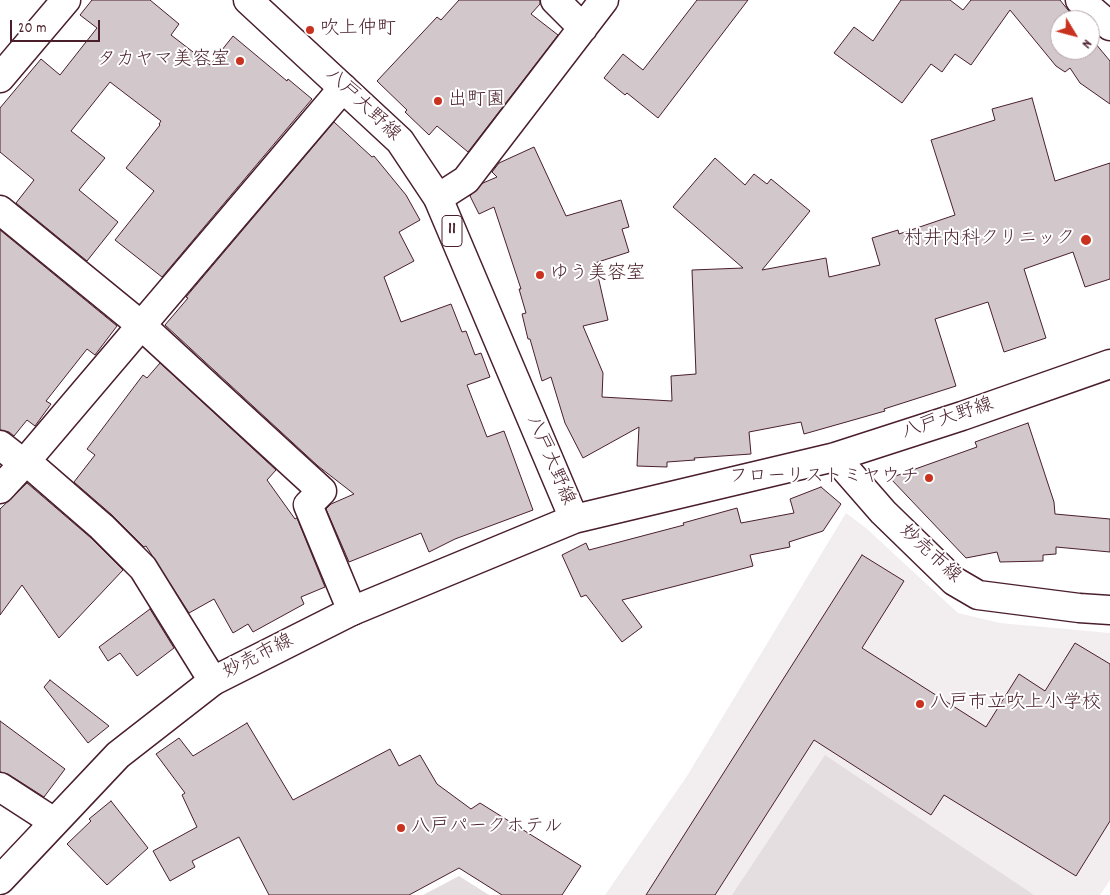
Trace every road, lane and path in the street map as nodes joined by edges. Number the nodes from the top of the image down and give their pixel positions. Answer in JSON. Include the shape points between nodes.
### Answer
{"nodes":[{"id":1,"x":66,"y":0,"type":"edge"},
{"id":2,"x":248,"y":0,"type":"edge"},
{"id":3,"x":555,"y":0,"type":"edge"},
{"id":4,"x":604,"y":0,"type":"edge"},
{"id":5,"x":1080,"y":0,"type":"edge"},
{"id":6,"x":1110,"y":26,"type":"edge"},
{"id":7,"x":583,"y":28,"type":"junction"},
{"id":8,"x":0,"y":78,"type":"edge"},
{"id":9,"x":343,"y":88,"type":"junction"},
{"id":10,"x":438,"y":198,"type":"junction"},
{"id":11,"x":0,"y":210,"type":"edge"},
{"id":12,"x":142,"y":326,"type":"junction"},
{"id":13,"x":1110,"y":364,"type":"edge"},
{"id":14,"x":0,"y":445,"type":"edge"},
{"id":15,"x":835,"y":457,"type":"junction"},
{"id":16,"x":24,"y":462,"type":"junction"},
{"id":17,"x":0,"y":489,"type":"edge"},
{"id":18,"x":574,"y":519,"type":"junction"},
{"id":19,"x":1110,"y":610,"type":"edge"},
{"id":20,"x":352,"y":611,"type":"junction"},
{"id":21,"x":213,"y":681,"type":"junction"},
{"id":22,"x":0,"y":787,"type":"edge"},
{"id":23,"x":54,"y":822,"type":"junction"},
{"id":24,"x":0,"y":880,"type":"edge"}],
"edges":[{"from":1,"to":8,"type":"main road"},
{"from":2,"to":9,"type":"main road","name":"八戸大野線","number":"11"},
{"from":3,"to":7,"type":"main road"},
{"from":4,"to":7,"type":"main road"},
{"from":5,"to":6,"type":"main road"},
{"from":7,"to":10,"type":"main road","via":[[466,180]]},
{"from":9,"to":10,"type":"main road","name":"八戸大野線","number":"11","via":[[400,141]]},
{"from":9,"to":12,"type":"main road"},
{"from":10,"to":18,"type":"main road","name":"八戸大野線","number":"11"},
{"from":11,"to":12,"type":"main road"},
{"from":12,"to":16,"type":"main road"},
{"from":12,"to":20,"type":"main road","via":[[322,491],[308,506]]},
{"from":13,"to":15,"type":"main road","name":"八戸大野線"},
{"from":14,"to":16,"type":"main road"},
{"from":15,"to":18,"type":"main road","name":"八戸大野線"},
{"from":15,"to":19,"type":"main road","name":"妙売市線","via":[[883,512],[954,581],[978,595]]},
{"from":16,"to":17,"type":"main road"},
{"from":16,"to":21,"type":"main road","via":[[102,527],[143,568]]},
{"from":18,"to":20,"type":"main road","name":"妙売市線"},
{"from":20,"to":21,"type":"main road","name":"妙売市線"},
{"from":21,"to":23,"type":"main road","name":"妙売市線","via":[[118,755]]},
{"from":22,"to":23,"type":"main road"},
{"from":23,"to":24,"type":"main road","name":"妙売市線"}]}
